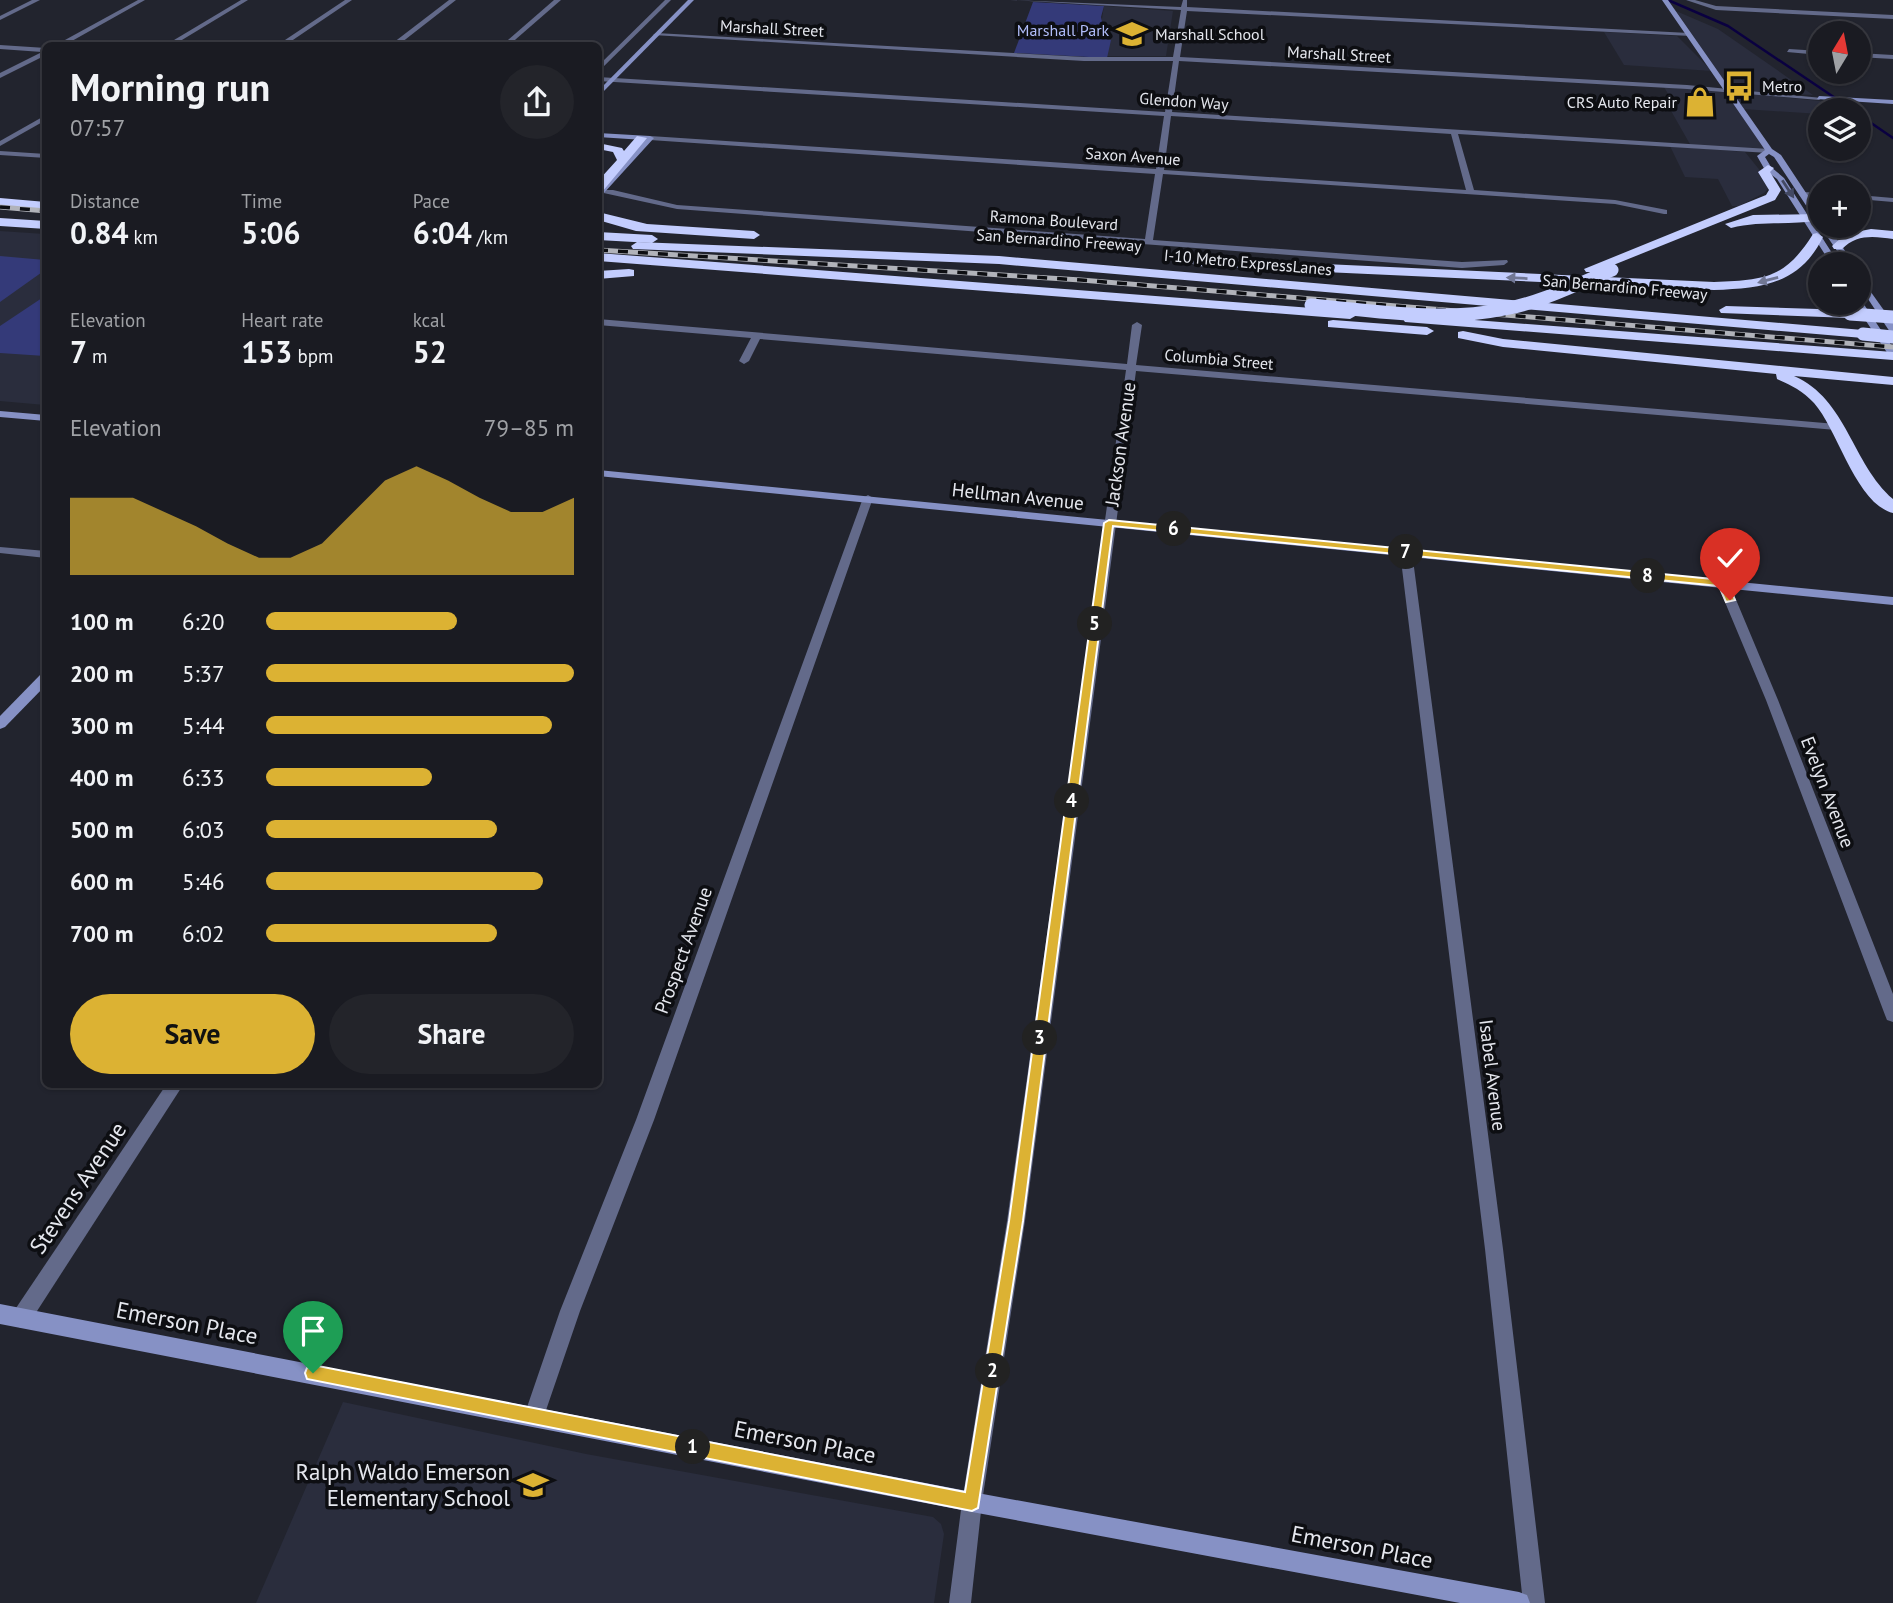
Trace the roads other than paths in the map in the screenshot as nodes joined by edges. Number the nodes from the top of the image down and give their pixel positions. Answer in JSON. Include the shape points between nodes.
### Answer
{"nodes":[{"id":1,"x":37,"y":0,"type":"edge"},
{"id":2,"x":142,"y":0,"type":"edge"},
{"id":3,"x":245,"y":0,"type":"edge"},
{"id":4,"x":349,"y":0,"type":"edge"},
{"id":5,"x":453,"y":0,"type":"edge"},
{"id":6,"x":558,"y":0,"type":"edge"},
{"id":7,"x":668,"y":0,"type":"edge"},
{"id":8,"x":691,"y":0,"type":"edge"},
{"id":9,"x":1013,"y":0,"type":"edge"},
{"id":10,"x":1665,"y":0,"type":"edge"},
{"id":11,"x":1689,"y":0,"type":"edge"},
{"id":12,"x":1184,"y":4,"type":"edge"},
{"id":13,"x":1893,"y":17,"type":"edge"},
{"id":14,"x":0,"y":18,"type":"edge"},
{"id":15,"x":656,"y":35,"type":"junction"},
{"id":16,"x":1689,"y":35,"type":"junction"},
{"id":17,"x":64,"y":42,"type":"edge"},
{"id":18,"x":174,"y":42,"type":"edge"},
{"id":19,"x":285,"y":42,"type":"edge"},
{"id":20,"x":397,"y":42,"type":"edge"},
{"id":21,"x":509,"y":42,"type":"edge"},
{"id":22,"x":0,"y":47,"type":"edge"},
{"id":23,"x":42,"y":51,"type":"edge"},
{"id":24,"x":1789,"y":51,"type":"dead end"},
{"id":25,"x":1808,"y":52,"type":"edge"},
{"id":26,"x":42,"y":53,"type":"edge"},
{"id":27,"x":1871,"y":56,"type":"edge"},
{"id":28,"x":1893,"y":57,"type":"edge"},
{"id":29,"x":1175,"y":59,"type":"junction"},
{"id":30,"x":602,"y":66,"type":"edge"},
{"id":31,"x":0,"y":76,"type":"edge"},
{"id":32,"x":602,"y":79,"type":"edge"},
{"id":33,"x":613,"y":80,"type":"junction"},
{"id":34,"x":602,"y":91,"type":"edge"},
{"id":35,"x":1729,"y":91,"type":"junction"},
{"id":36,"x":1819,"y":98,"type":"edge"},
{"id":37,"x":1871,"y":101,"type":"edge"},
{"id":38,"x":1893,"y":102,"type":"edge"},
{"id":39,"x":1168,"y":114,"type":"junction"},
{"id":40,"x":42,"y":119,"type":"edge"},
{"id":41,"x":1454,"y":132,"type":"junction"},
{"id":42,"x":602,"y":135,"type":"edge"},
{"id":43,"x":646,"y":138,"type":"junction"},
{"id":44,"x":0,"y":144,"type":"edge"},
{"id":45,"x":602,"y":147,"type":"edge"},
{"id":46,"x":1769,"y":151,"type":"junction"},
{"id":47,"x":0,"y":153,"type":"edge"},
{"id":48,"x":42,"y":156,"type":"edge"},
{"id":49,"x":622,"y":159,"type":"junction"},
{"id":50,"x":1768,"y":168,"type":"junction"},
{"id":51,"x":1159,"y":172,"type":"junction"},
{"id":52,"x":602,"y":190,"type":"edge"},
{"id":53,"x":602,"y":191,"type":"edge"},
{"id":54,"x":602,"y":193,"type":"edge"},
{"id":55,"x":1471,"y":193,"type":"junction"},
{"id":56,"x":1803,"y":194,"type":"junction"},
{"id":57,"x":1808,"y":194,"type":"edge"},
{"id":58,"x":0,"y":195,"type":"edge"},
{"id":59,"x":42,"y":198,"type":"edge"},
{"id":60,"x":1871,"y":198,"type":"edge"},
{"id":61,"x":1893,"y":200,"type":"edge"},
{"id":62,"x":0,"y":202,"type":"edge"},
{"id":63,"x":1808,"y":204,"type":"edge"},
{"id":64,"x":42,"y":206,"type":"edge"},
{"id":65,"x":1808,"y":211,"type":"edge"},
{"id":66,"x":1664,"y":212,"type":"dead end"},
{"id":67,"x":0,"y":214,"type":"edge"},
{"id":68,"x":1723,"y":216,"type":"junction"},
{"id":69,"x":42,"y":217,"type":"edge"},
{"id":70,"x":602,"y":217,"type":"edge"},
{"id":71,"x":1808,"y":220,"type":"edge"},
{"id":72,"x":1808,"y":221,"type":"edge"},
{"id":73,"x":0,"y":222,"type":"edge"},
{"id":74,"x":1871,"y":222,"type":"edge"},
{"id":75,"x":42,"y":225,"type":"edge"},
{"id":76,"x":602,"y":225,"type":"edge"},
{"id":77,"x":1893,"y":226,"type":"edge"},
{"id":78,"x":646,"y":227,"type":"junction"},
{"id":79,"x":1893,"y":234,"type":"edge"},
{"id":80,"x":602,"y":236,"type":"edge"},
{"id":81,"x":763,"y":236,"type":"dead end"},
{"id":82,"x":1812,"y":238,"type":"edge"},
{"id":83,"x":1831,"y":238,"type":"edge"},
{"id":84,"x":804,"y":239,"type":"dead end"},
{"id":85,"x":1149,"y":241,"type":"junction"},
{"id":86,"x":602,"y":244,"type":"edge"},
{"id":87,"x":1838,"y":246,"type":"junction"},
{"id":88,"x":663,"y":247,"type":"junction"},
{"id":89,"x":914,"y":248,"type":"junction"},
{"id":90,"x":1842,"y":252,"type":"edge"},
{"id":91,"x":1051,"y":256,"type":"junction"},
{"id":92,"x":602,"y":257,"type":"edge"},
{"id":93,"x":615,"y":258,"type":"junction"},
{"id":94,"x":1504,"y":262,"type":"dead end"},
{"id":95,"x":602,"y":272,"type":"edge"},
{"id":96,"x":1871,"y":297,"type":"edge"},
{"id":97,"x":1310,"y":299,"type":"junction"},
{"id":98,"x":1865,"y":315,"type":"edge"},
{"id":99,"x":1893,"y":317,"type":"edge"},
{"id":100,"x":602,"y":322,"type":"edge"},
{"id":101,"x":1137,"y":325,"type":"dead end"},
{"id":102,"x":1857,"y":325,"type":"junction"},
{"id":103,"x":1893,"y":330,"type":"edge"},
{"id":104,"x":1458,"y":333,"type":"junction"},
{"id":105,"x":757,"y":335,"type":"junction"},
{"id":106,"x":1893,"y":337,"type":"edge"},
{"id":107,"x":1888,"y":359,"type":"edge"},
{"id":108,"x":744,"y":361,"type":"dead end"},
{"id":109,"x":1130,"y":367,"type":"junction"},
{"id":110,"x":1753,"y":369,"type":"junction"},
{"id":111,"x":1893,"y":381,"type":"edge"},
{"id":112,"x":0,"y":414,"type":"edge"},
{"id":113,"x":42,"y":418,"type":"edge"},
{"id":114,"x":1836,"y":427,"type":"junction"},
{"id":115,"x":602,"y":473,"type":"edge"},
{"id":116,"x":1893,"y":497,"type":"edge"},
{"id":117,"x":869,"y":498,"type":"junction"},
{"id":118,"x":1893,"y":508,"type":"edge"},
{"id":119,"x":1109,"y":523,"type":"junction"},
{"id":120,"x":0,"y":550,"type":"edge"},
{"id":121,"x":1406,"y":552,"type":"junction"},
{"id":122,"x":42,"y":555,"type":"edge"},
{"id":123,"x":1723,"y":583,"type":"junction"},
{"id":124,"x":1893,"y":601,"type":"edge"},
{"id":125,"x":42,"y":681,"type":"edge"},
{"id":126,"x":0,"y":724,"type":"edge"},
{"id":127,"x":1893,"y":1015,"type":"edge"},
{"id":128,"x":173,"y":1088,"type":"edge"},
{"id":129,"x":0,"y":1314,"type":"edge"},
{"id":130,"x":21,"y":1318,"type":"junction"},
{"id":131,"x":534,"y":1416,"type":"junction"},
{"id":132,"x":972,"y":1502,"type":"junction"},
{"id":133,"x":960,"y":1603,"type":"edge"},
{"id":134,"x":1519,"y":1603,"type":"edge"},
{"id":135,"x":1534,"y":1603,"type":"edge"}],
"edges":[{"from":1,"to":14,"type":"street"},
{"from":2,"to":17,"type":"street"},
{"from":3,"to":18,"type":"street"},
{"from":4,"to":19,"type":"street"},
{"from":5,"to":20,"type":"street"},
{"from":6,"to":21,"type":"street"},
{"from":7,"to":30,"type":"street"},
{"from":8,"to":15,"type":"main road"},
{"from":9,"to":12,"type":"street"},
{"from":10,"to":16,"type":"main road"},
{"from":11,"to":13,"type":"street","via":[[1716,8]]},
{"from":12,"to":16,"type":"street"},
{"from":12,"to":29,"type":"street"},
{"from":15,"to":29,"type":"street","name":"Marshall Street","via":[[1084,59]]},
{"from":15,"to":33,"type":"main road"},
{"from":16,"to":35,"type":"main road"},
{"from":22,"to":23,"type":"street"},
{"from":24,"to":25,"type":"street"},
{"from":26,"to":31,"type":"street"},
{"from":27,"to":28,"type":"street"},
{"from":29,"to":35,"type":"street","name":"Marshall Street"},
{"from":29,"to":39,"type":"street"},
{"from":32,"to":33,"type":"street","name":"Glendon Way"},
{"from":33,"to":34,"type":"main road"},
{"from":33,"to":39,"type":"street","name":"Glendon Way"},
{"from":35,"to":36,"type":"street","name":"Marshall Street"},
{"from":35,"to":46,"type":"main road"},
{"from":37,"to":38,"type":"main road","name":"Marshall Street"},
{"from":39,"to":41,"type":"street","name":"Glendon Way"},
{"from":39,"to":51,"type":"street"},
{"from":40,"to":44,"type":"street"},
{"from":41,"to":46,"type":"street","name":"Glendon Way"},
{"from":41,"to":55,"type":"street"},
{"from":42,"to":43,"type":"main road","name":"Saxon Avenue"},
{"from":43,"to":49,"type":"highway"},
{"from":43,"to":51,"type":"street","name":"Saxon Avenue"},
{"from":43,"to":53,"type":"main road"},
{"from":45,"to":49,"type":"highway","via":[[618,150]]},
{"from":46,"to":50,"type":"main road","via":[[1761,156]]},
{"from":46,"to":56,"type":"main road","via":[[1777,155]]},
{"from":47,"to":48,"type":"street"},
{"from":49,"to":52,"type":"highway"},
{"from":50,"to":65,"type":"main road","one_way":true},
{"from":50,"to":68,"type":"highway","via":[[1764,172],[1775,190],[1771,197]]},
{"from":51,"to":55,"type":"street","name":"Saxon Avenue"},
{"from":51,"to":85,"type":"street"},
{"from":54,"to":85,"type":"street","name":"Ramona Boulevard","via":[[629,194],[677,207]]},
{"from":55,"to":66,"type":"street","name":"Saxon Avenue","via":[[1615,202]]},
{"from":56,"to":57,"type":"street"},
{"from":56,"to":63,"type":"main road"},
{"from":58,"to":59,"type":"highway"},
{"from":60,"to":61,"type":"street"},
{"from":62,"to":64,"type":"highway"},
{"from":67,"to":69,"type":"highway"},
{"from":68,"to":71,"type":"highway","via":[[1760,212]]},
{"from":68,"to":97,"type":"highway","via":[[1531,291],[1474,302]]},
{"from":70,"to":78,"type":"highway"},
{"from":72,"to":97,"type":"highway","bridge":true,"via":[[1740,220],[1527,302],[1480,313],[1420,313]]},
{"from":73,"to":75,"type":"highway"},
{"from":74,"to":77,"type":"highway"},
{"from":76,"to":78,"type":"highway"},
{"from":78,"to":81,"type":"highway"},
{"from":79,"to":87,"type":"highway","via":[[1854,234]]},
{"from":80,"to":89,"type":"highway","name":"San Bernardino Freeway"},
{"from":82,"to":91,"type":"highway","one_way":true,"via":[[1809,255],[1784,275],[1720,286]]},
{"from":83,"to":87,"type":"main road"},
{"from":84,"to":89,"type":"highway"},
{"from":85,"to":94,"type":"street","name":"Ramona Boulevard","via":[[1462,265]]},
{"from":86,"to":88,"type":"highway","name":"I-10 Metro ExpressLanes"},
{"from":87,"to":90,"type":"main road"},
{"from":88,"to":97,"type":"highway","via":[[972,265]]},
{"from":88,"to":102,"type":"highway","name":"I-10 Metro ExpressLanes","via":[[1013,261]]},
{"from":89,"to":91,"type":"highway","name":"San Bernardino Freeway"},
{"from":91,"to":102,"type":"highway","name":"San Bernardino Freeway"},
{"from":92,"to":93,"type":"highway"},
{"from":93,"to":97,"type":"highway"},
{"from":93,"to":107,"type":"highway"},
{"from":95,"to":104,"type":"highway"},
{"from":96,"to":103,"type":"main road"},
{"from":98,"to":107,"type":"main road"},
{"from":99,"to":102,"type":"highway","bridge":true},
{"from":100,"to":105,"type":"street","name":"Columbia Street"},
{"from":101,"to":109,"type":"street","name":"Jackson Avenue"},
{"from":102,"to":103,"type":"highway","name":"San Bernardino Freeway"},
{"from":102,"to":106,"type":"highway","name":"I-10 Metro ExpressLanes","bridge":true},
{"from":104,"to":107,"type":"highway"},
{"from":104,"to":110,"type":"highway","via":[[1503,343]]},
{"from":105,"to":108,"type":"street"},
{"from":105,"to":109,"type":"street","name":"Columbia Street"},
{"from":109,"to":114,"type":"street","name":"Columbia Street"},
{"from":109,"to":119,"type":"street","name":"Jackson Avenue"},
{"from":110,"to":111,"type":"highway"},
{"from":110,"to":114,"type":"highway","via":[[1793,378],[1808,387],[1820,398]]},
{"from":111,"to":116,"type":"highway","via":[[1840,384],[1831,395],[1880,486]]},
{"from":112,"to":113,"type":"main road"},
{"from":114,"to":118,"type":"highway","via":[[1865,481]]},
{"from":115,"to":117,"type":"main road","name":"Hellman Avenue"},
{"from":117,"to":119,"type":"main road","name":"Hellman Avenue"},
{"from":117,"to":131,"type":"street","name":"Prospect Avenue"},
{"from":119,"to":121,"type":"main road","name":"Hellman Avenue"},
{"from":119,"to":132,"type":"street","name":"Jackson Avenue","via":[[1016,1221]]},
{"from":120,"to":122,"type":"street"},
{"from":121,"to":123,"type":"main road","name":"Hellman Avenue"},
{"from":121,"to":135,"type":"street","name":"Isabel Avenue","via":[[1496,1260]]},
{"from":123,"to":124,"type":"main road","name":"Hellman Avenue"},
{"from":123,"to":127,"type":"street","name":"Evelyn Avenue"},
{"from":125,"to":126,"type":"main road"},
{"from":128,"to":130,"type":"street","name":"Stevens Avenue"},
{"from":129,"to":130,"type":"main road","name":"Emerson Place"},
{"from":130,"to":131,"type":"main road","name":"Emerson Place"},
{"from":131,"to":132,"type":"main road","name":"Emerson Place"},
{"from":132,"to":133,"type":"street","name":"Jackson Avenue"},
{"from":132,"to":134,"type":"main road","name":"Emerson Place"}]}
